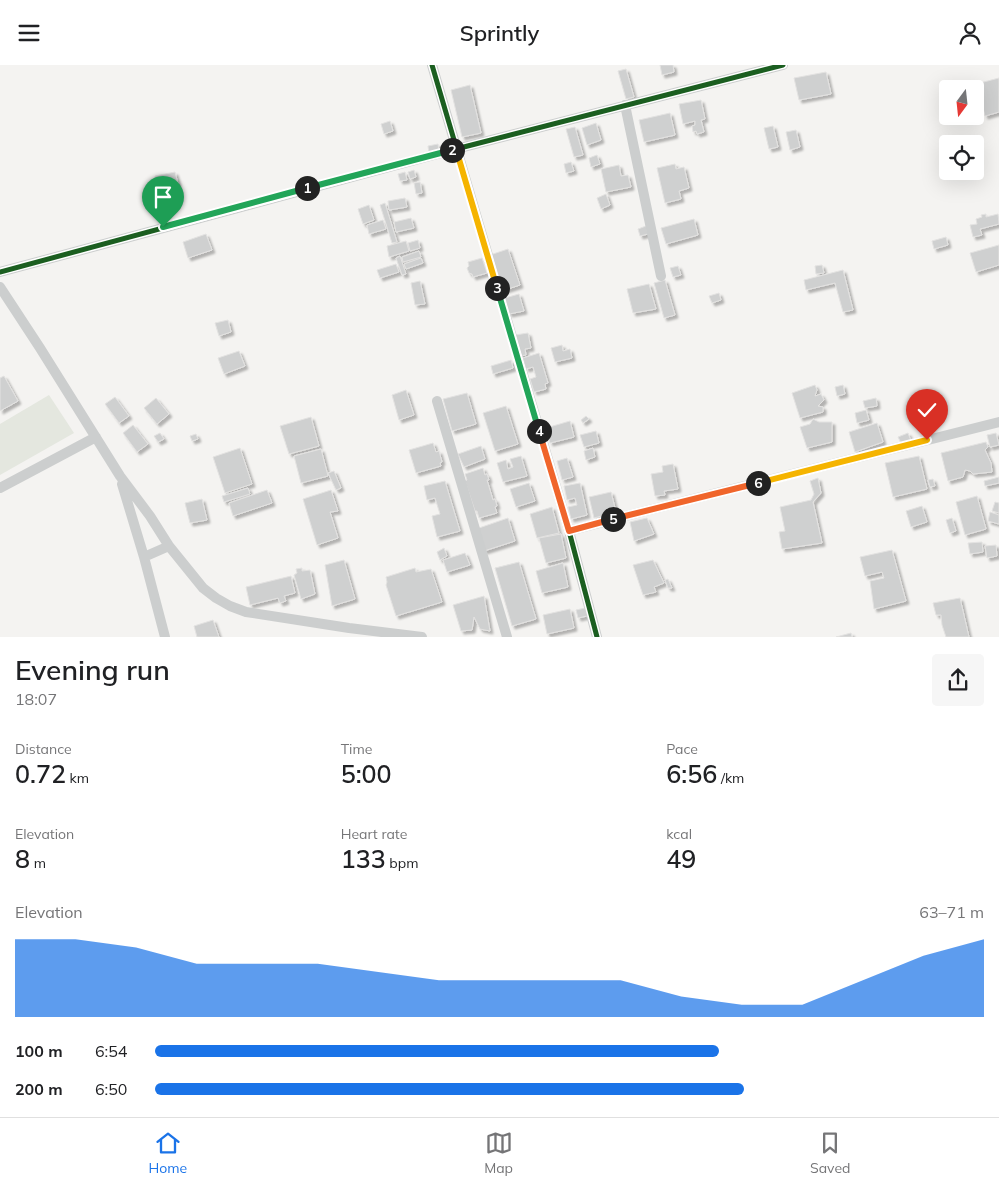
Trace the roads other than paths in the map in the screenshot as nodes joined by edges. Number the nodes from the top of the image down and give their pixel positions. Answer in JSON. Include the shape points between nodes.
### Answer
{"nodes":[{"id":1,"x":432,"y":65,"type":"edge"},
{"id":2,"x":783,"y":65,"type":"edge"},
{"id":3,"x":625,"y":105,"type":"junction"},
{"id":4,"x":456,"y":149,"type":"junction"},
{"id":5,"x":0,"y":272,"type":"edge"},
{"id":6,"x":661,"y":276,"type":"dead end"},
{"id":7,"x":0,"y":287,"type":"edge"},
{"id":8,"x":437,"y":401,"type":"dead end"},
{"id":9,"x":999,"y":422,"type":"edge"},
{"id":10,"x":96,"y":437,"type":"junction"},
{"id":11,"x":120,"y":476,"type":"junction"},
{"id":12,"x":0,"y":488,"type":"edge"},
{"id":13,"x":569,"y":531,"type":"junction"},
{"id":14,"x":170,"y":546,"type":"junction"},
{"id":15,"x":144,"y":557,"type":"junction"},
{"id":16,"x":350,"y":633,"type":"edge"},
{"id":17,"x":165,"y":637,"type":"edge"},
{"id":18,"x":422,"y":637,"type":"edge"},
{"id":19,"x":507,"y":637,"type":"edge"},
{"id":20,"x":597,"y":637,"type":"edge"}],
"edges":[{"from":1,"to":4,"type":"street"},
{"from":2,"to":3,"type":"street"},
{"from":3,"to":4,"type":"street"},
{"from":3,"to":6,"type":"street"},
{"from":4,"to":5,"type":"street"},
{"from":4,"to":13,"type":"street"},
{"from":7,"to":10,"type":"street"},
{"from":8,"to":19,"type":"street"},
{"from":9,"to":13,"type":"street"},
{"from":10,"to":11,"type":"street"},
{"from":10,"to":12,"type":"street"},
{"from":11,"to":14,"type":"street"},
{"from":11,"to":15,"type":"street"},
{"from":13,"to":20,"type":"street"},
{"from":14,"to":15,"type":"street"},
{"from":14,"to":16,"type":"street","via":[[203,588],[230,606]]},
{"from":15,"to":17,"type":"street"},
{"from":16,"to":18,"type":"street"}]}
